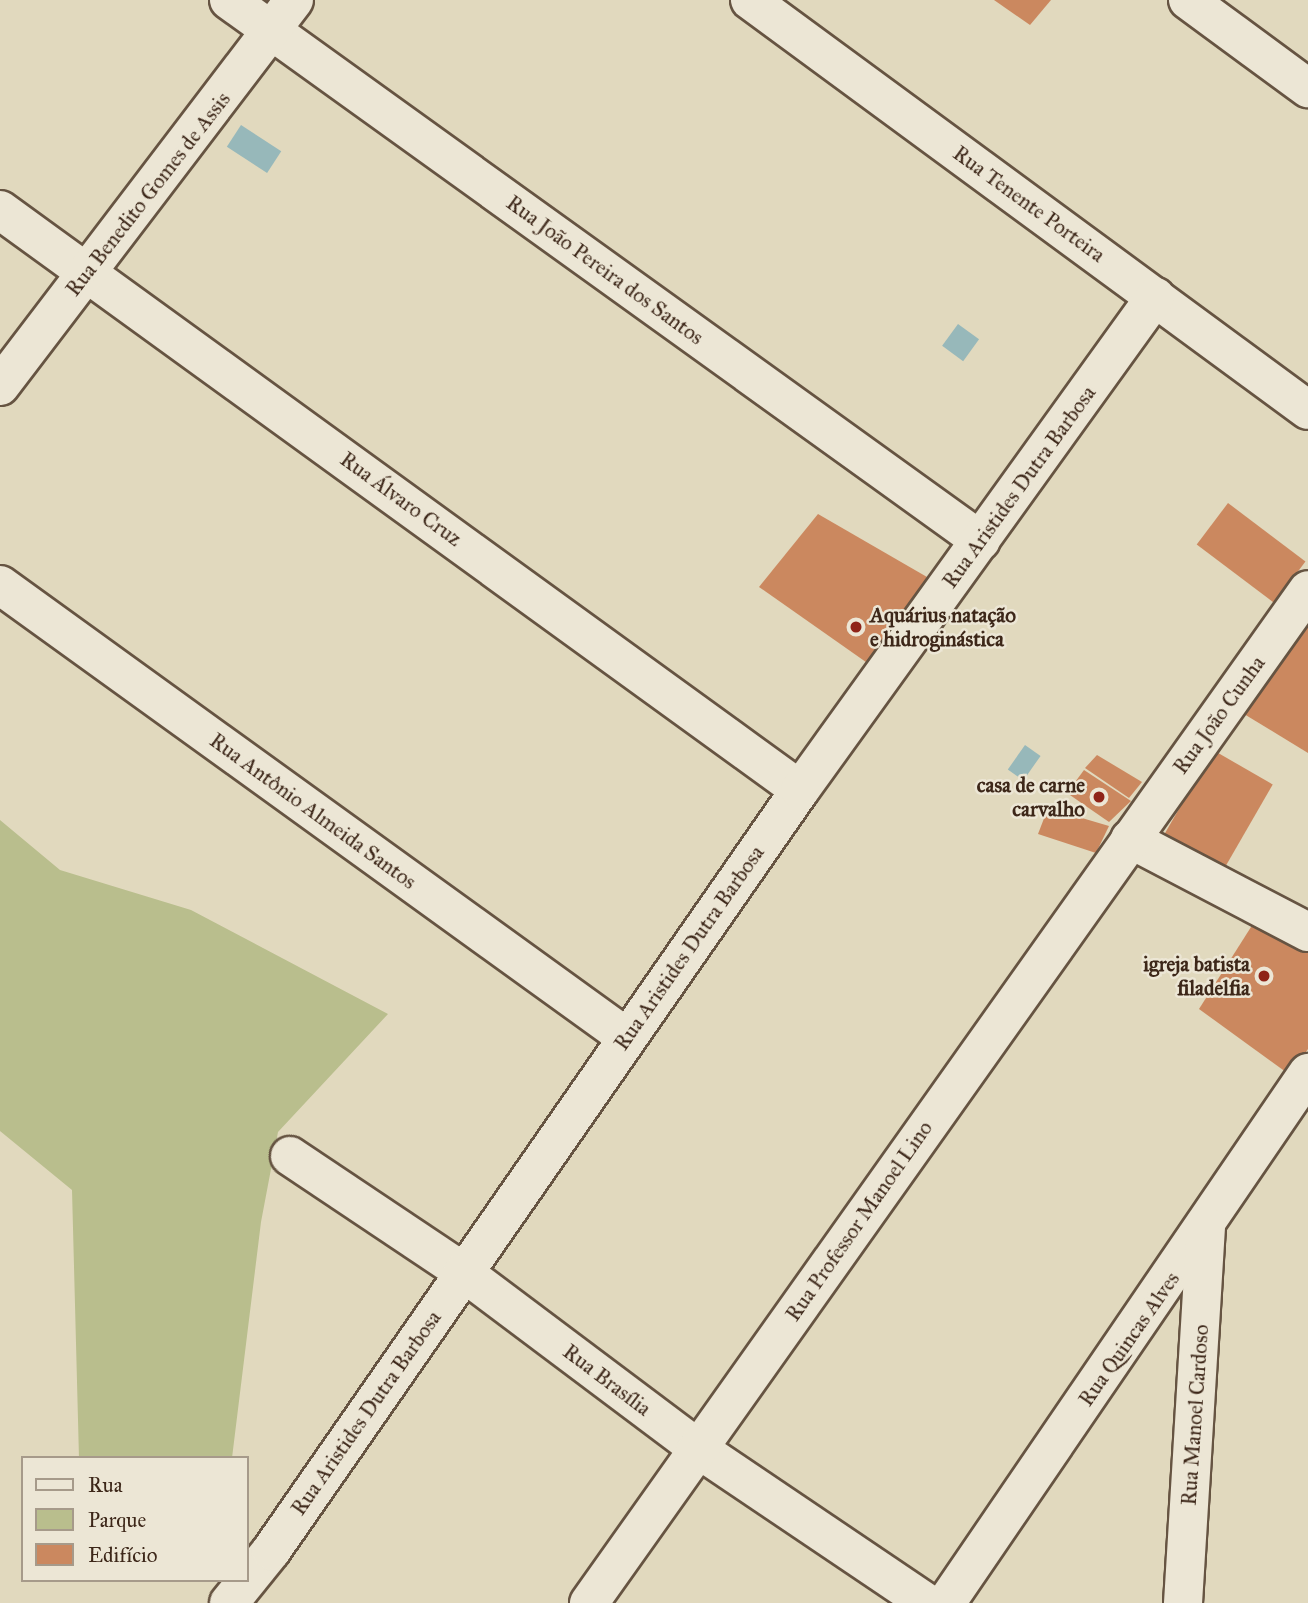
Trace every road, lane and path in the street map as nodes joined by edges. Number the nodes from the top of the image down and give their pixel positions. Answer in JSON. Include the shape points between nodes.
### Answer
{"nodes":[{"id":1,"x":229,"y":0,"type":"edge"},
{"id":2,"x":294,"y":0,"type":"edge"},
{"id":3,"x":750,"y":0,"type":"edge"},
{"id":4,"x":1188,"y":0,"type":"edge"},
{"id":5,"x":273,"y":32,"type":"junction"},
{"id":6,"x":1308,"y":88,"type":"edge"},
{"id":7,"x":0,"y":210,"type":"edge"},
{"id":8,"x":88,"y":272,"type":"junction"},
{"id":9,"x":1156,"y":297,"type":"junction"},
{"id":10,"x":0,"y":386,"type":"edge"},
{"id":11,"x":1308,"y":410,"type":"edge"},
{"id":12,"x":981,"y":541,"type":"junction"},
{"id":13,"x":0,"y":585,"type":"edge"},
{"id":14,"x":1308,"y":590,"type":"edge"},
{"id":15,"x":800,"y":790,"type":"junction"},
{"id":16,"x":1130,"y":839,"type":"junction"},
{"id":17,"x":1308,"y":932,"type":"edge"},
{"id":18,"x":626,"y":1037,"type":"junction"},
{"id":19,"x":1308,"y":1073,"type":"edge"},
{"id":20,"x":289,"y":1156,"type":"dead end"},
{"id":21,"x":1206,"y":1226,"type":"junction"},
{"id":22,"x":463,"y":1272,"type":"junction"},
{"id":23,"x":697,"y":1448,"type":"junction"},
{"id":24,"x":248,"y":1579,"type":"edge"},
{"id":25,"x":246,"y":1582,"type":"edge"},
{"id":26,"x":229,"y":1603,"type":"edge"},
{"id":27,"x":589,"y":1603,"type":"edge"},
{"id":28,"x":926,"y":1603,"type":"edge"},
{"id":29,"x":946,"y":1603,"type":"edge"},
{"id":30,"x":1183,"y":1603,"type":"edge"}],
"edges":[{"from":1,"to":5,"type":"street","name":"Rua João Pereira dos Santos"},
{"from":2,"to":5,"type":"street","name":"Rua Benedito Gomes de Assis"},
{"from":3,"to":9,"type":"street","name":"Rua Tenente Porteira"},
{"from":4,"to":6,"type":"street"},
{"from":5,"to":8,"type":"street","name":"Rua Benedito Gomes de Assis"},
{"from":5,"to":12,"type":"street","name":"Rua João Pereira dos Santos"},
{"from":7,"to":8,"type":"street","name":"Rua Álvaro Cruz"},
{"from":8,"to":10,"type":"street","name":"Rua Benedito Gomes de Assis"},
{"from":8,"to":15,"type":"street","name":"Rua Álvaro Cruz"},
{"from":9,"to":11,"type":"street","name":"Rua Tenente Porteira"},
{"from":9,"to":12,"type":"street","name":"Rua Aristides Dutra Barbosa"},
{"from":12,"to":15,"type":"street","name":"Rua Aristides Dutra Barbosa"},
{"from":13,"to":18,"type":"street","name":"Rua Antônio Almeida Santos"},
{"from":14,"to":16,"type":"street","name":"Rua João Cunha"},
{"from":15,"to":18,"type":"street","name":"Rua Aristides Dutra Barbosa"},
{"from":16,"to":17,"type":"street"},
{"from":16,"to":23,"type":"street","name":"Rua Professor Manoel Lino"},
{"from":18,"to":22,"type":"street","name":"Rua Aristides Dutra Barbosa"},
{"from":19,"to":21,"type":"street","name":"Rua Quincas Alves"},
{"from":20,"to":22,"type":"street","name":"Rua Brasília"},
{"from":21,"to":29,"type":"street","name":"Rua Quincas Alves"},
{"from":21,"to":30,"type":"street","name":"Rua Manoel Cardoso"},
{"from":22,"to":23,"type":"street","name":"Rua Brasília"},
{"from":22,"to":24,"type":"street","name":"Rua Aristides Dutra Barbosa"},
{"from":23,"to":27,"type":"street","name":"Rua Professor Manoel Lino"},
{"from":23,"to":28,"type":"street","name":"Rua Brasília"},
{"from":25,"to":26,"type":"street","name":"Rua Aristides Dutra Barbosa"}]}
